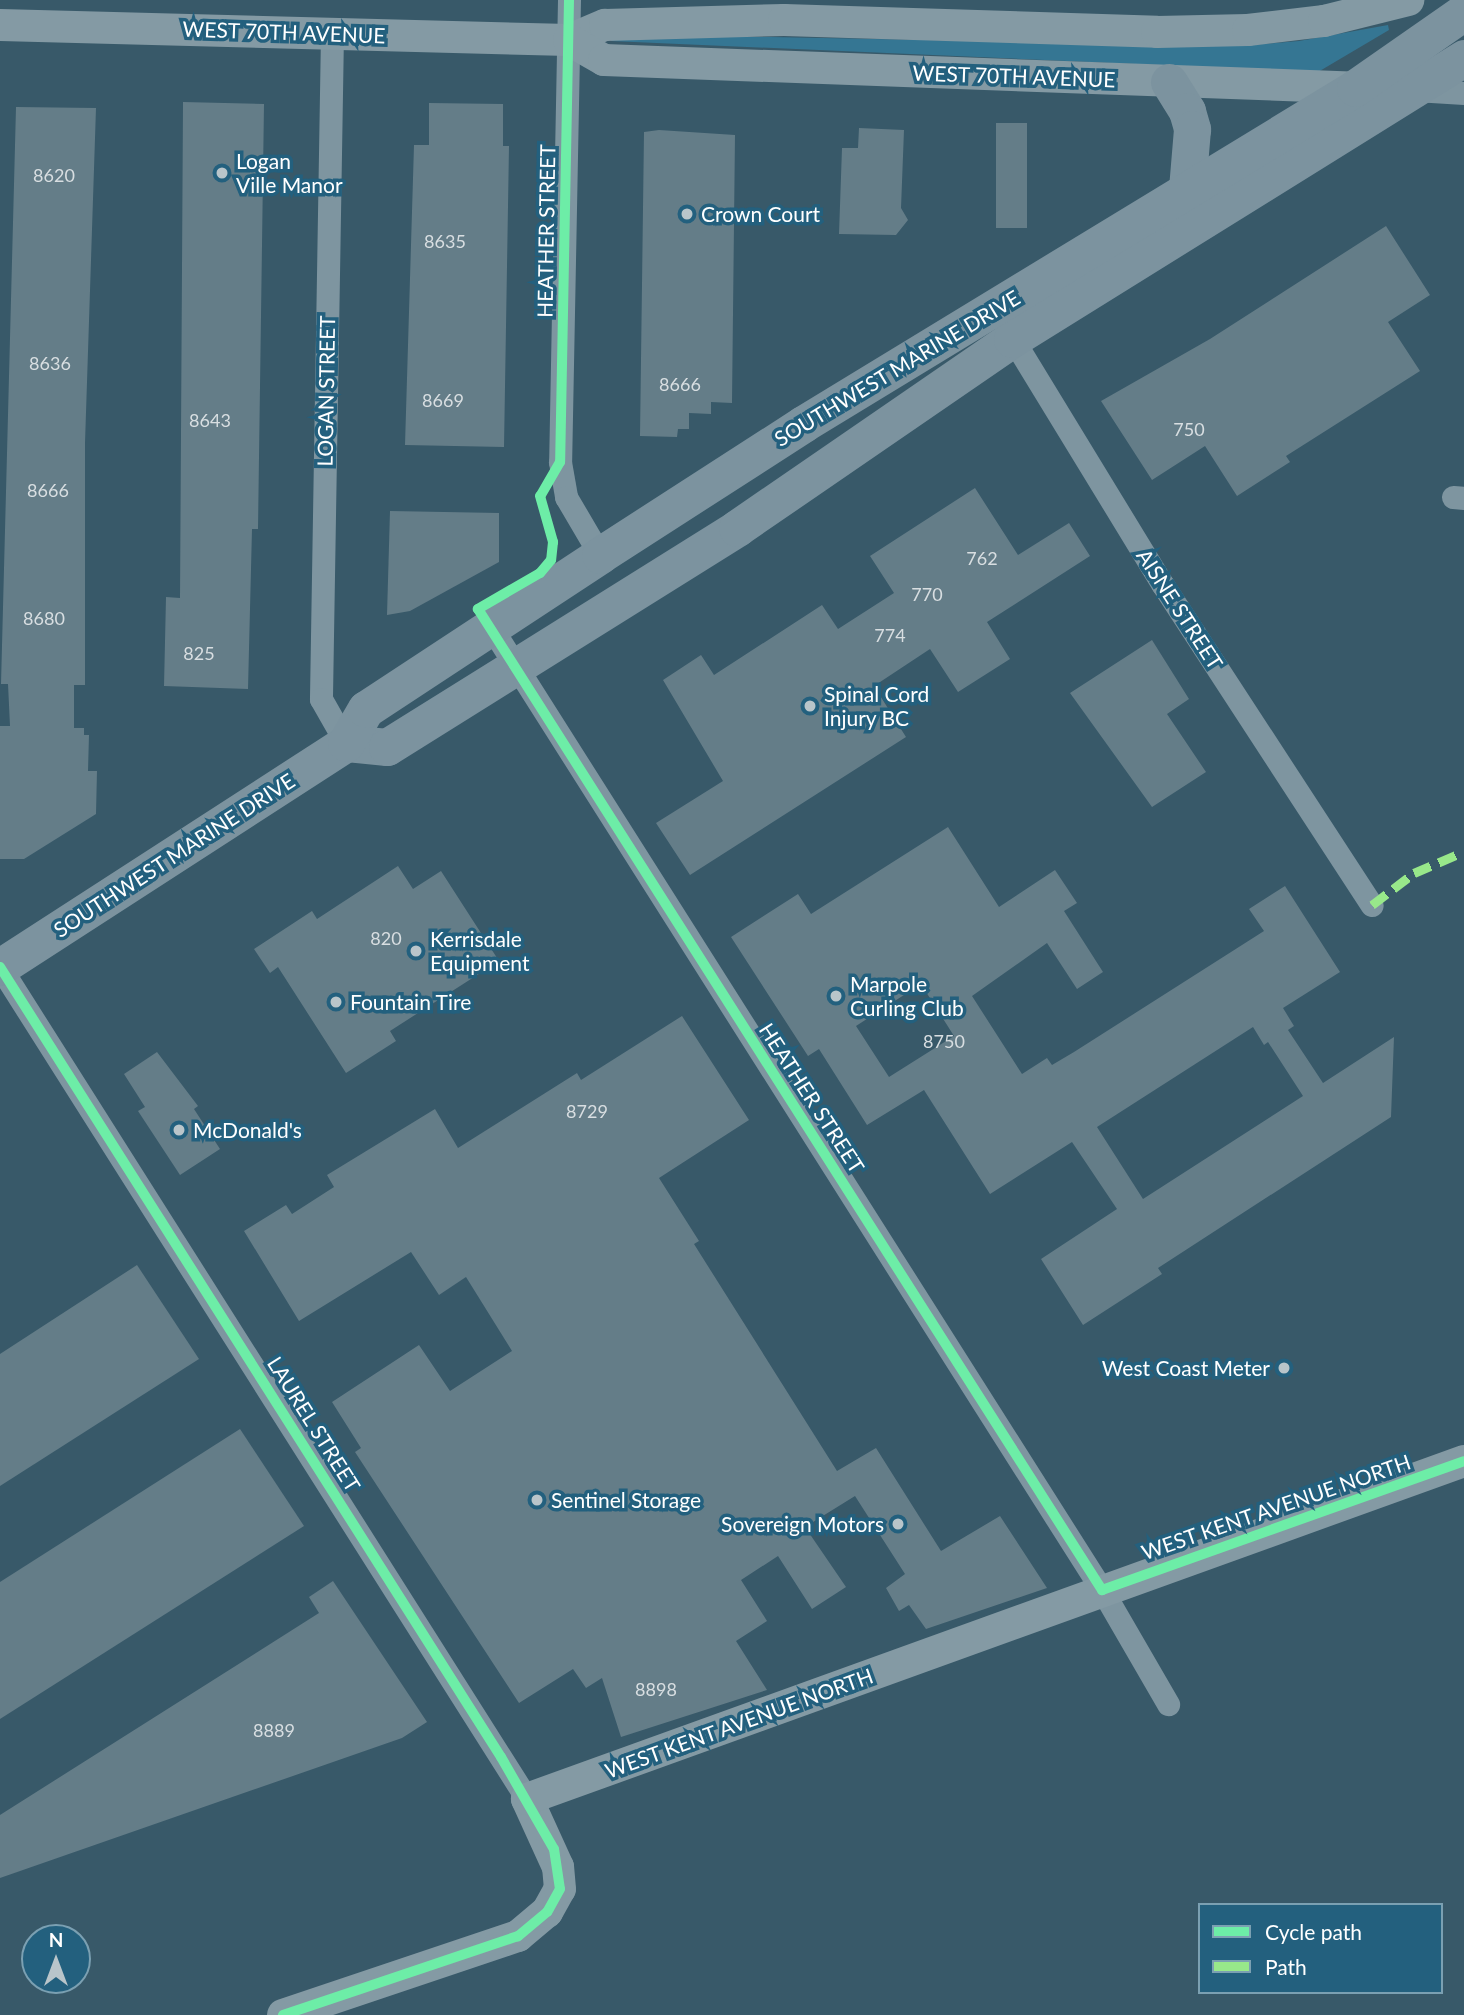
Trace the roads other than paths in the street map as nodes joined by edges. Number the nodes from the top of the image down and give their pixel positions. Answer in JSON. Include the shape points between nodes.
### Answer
{"nodes":[{"id":1,"x":569,"y":0,"type":"edge"},
{"id":2,"x":1408,"y":0,"type":"edge"},
{"id":3,"x":1464,"y":12,"type":"edge"},
{"id":4,"x":0,"y":25,"type":"edge"},
{"id":5,"x":332,"y":33,"type":"junction"},
{"id":6,"x":569,"y":40,"type":"junction"},
{"id":7,"x":1464,"y":58,"type":"edge"},
{"id":8,"x":1168,"y":82,"type":"junction"},
{"id":9,"x":1355,"y":88,"type":"junction"},
{"id":10,"x":1415,"y":90,"type":"junction"},
{"id":11,"x":1464,"y":93,"type":"edge"},
{"id":12,"x":1187,"y":188,"type":"junction"},
{"id":13,"x":1004,"y":324,"type":"junction"},
{"id":14,"x":600,"y":555,"type":"junction"},
{"id":15,"x":491,"y":626,"type":"junction"},
{"id":16,"x":516,"y":667,"type":"junction"},
{"id":17,"x":346,"y":743,"type":"junction"},
{"id":18,"x":1372,"y":905,"type":"dead end"},
{"id":19,"x":0,"y":967,"type":"edge"},
{"id":20,"x":1464,"y":1461,"type":"edge"},
{"id":21,"x":1102,"y":1590,"type":"junction"},
{"id":22,"x":1168,"y":1704,"type":"dead end"},
{"id":23,"x":527,"y":1799,"type":"junction"},
{"id":24,"x":283,"y":2015,"type":"edge"}],
"edges":[{"from":1,"to":6,"type":"street","name":"HEATHER STREET"},
{"from":2,"to":6,"type":"main road","name":"WEST 70TH AVENUE","via":[[1324,21],[1248,30],[1157,32],[784,20],[605,25]]},
{"from":3,"to":9,"type":"main road","name":"SOUTHWEST MARINE DRIVE"},
{"from":4,"to":5,"type":"main road","name":"WEST 70TH AVENUE"},
{"from":5,"to":6,"type":"main road","name":"WEST 70TH AVENUE"},
{"from":5,"to":17,"type":"street","name":"LOGAN STREET","via":[[321,699]]},
{"from":6,"to":8,"type":"main road","name":"WEST 70TH AVENUE","via":[[604,60]]},
{"from":6,"to":14,"type":"street","name":"HEATHER STREET","via":[[560,463],[566,497]]},
{"from":7,"to":10,"type":"main road","name":"SOUTHWEST MARINE DRIVE"},
{"from":8,"to":9,"type":"main road","name":"WEST 70TH AVENUE"},
{"from":8,"to":12,"type":"main road","via":[[1187,111],[1192,129]]},
{"from":9,"to":10,"type":"main road","name":"WEST 70TH AVENUE"},
{"from":9,"to":12,"type":"main road","name":"SOUTHWEST MARINE DRIVE"},
{"from":10,"to":11,"type":"street","name":"WEST 70TH AVENUE"},
{"from":10,"to":13,"type":"main road","name":"SOUTHWEST MARINE DRIVE"},
{"from":12,"to":13,"type":"main road","name":"SOUTHWEST MARINE DRIVE"},
{"from":13,"to":14,"type":"main road","name":"SOUTHWEST MARINE DRIVE","via":[[803,424]]},
{"from":13,"to":16,"type":"main road","name":"SOUTHWEST MARINE DRIVE","via":[[737,528]]},
{"from":13,"to":18,"type":"street","name":"AISNE STREET","via":[[1163,585]]},
{"from":14,"to":15,"type":"main road","name":"SOUTHWEST MARINE DRIVE"},
{"from":15,"to":16,"type":"street","name":"HEATHER STREET"},
{"from":15,"to":17,"type":"main road","name":"SOUTHWEST MARINE DRIVE","via":[[366,709]]},
{"from":16,"to":17,"type":"main road","name":"SOUTHWEST MARINE DRIVE","via":[[387,747]]},
{"from":16,"to":21,"type":"street","name":"HEATHER STREET"},
{"from":17,"to":19,"type":"main road","name":"SOUTHWEST MARINE DRIVE"},
{"from":19,"to":23,"type":"street","name":"LAUREL STREET"},
{"from":20,"to":21,"type":"main road","name":"WEST KENT AVENUE NORTH"},
{"from":21,"to":22,"type":"street","name":"HEATHER STREET"},
{"from":21,"to":23,"type":"main road","name":"WEST KENT AVENUE NORTH"},
{"from":23,"to":24,"type":"main road","name":"LAUREL STREET","via":[[558,1867],[560,1889],[548,1912],[518,1936]]}]}
